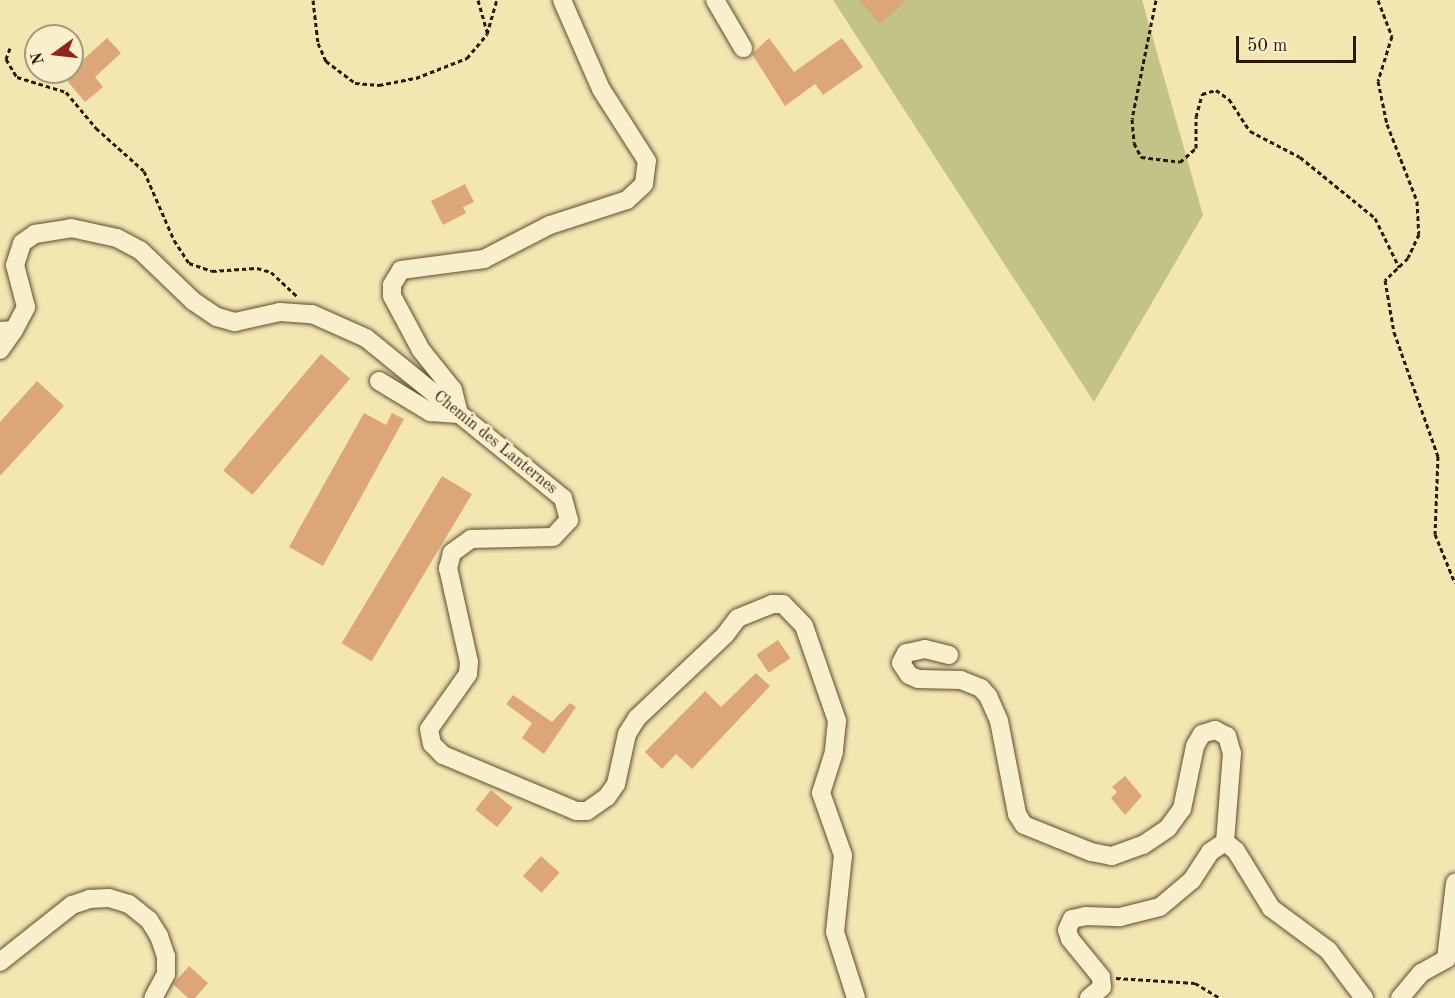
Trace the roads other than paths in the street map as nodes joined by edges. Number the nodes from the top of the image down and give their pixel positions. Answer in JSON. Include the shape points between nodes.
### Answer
{"nodes":[{"id":1,"x":562,"y":0,"type":"edge"},
{"id":2,"x":715,"y":0,"type":"edge"},
{"id":3,"x":743,"y":48,"type":"dead end"},
{"id":4,"x":7,"y":331,"type":"edge"},
{"id":5,"x":0,"y":350,"type":"edge"},
{"id":6,"x":379,"y":381,"type":"dead end"},
{"id":7,"x":459,"y":414,"type":"junction"},
{"id":8,"x":949,"y":654,"type":"dead end"},
{"id":9,"x":1225,"y":842,"type":"junction"},
{"id":10,"x":1455,"y":882,"type":"edge"},
{"id":11,"x":0,"y":962,"type":"edge"},
{"id":12,"x":1450,"y":963,"type":"edge"},
{"id":13,"x":153,"y":998,"type":"edge"},
{"id":14,"x":856,"y":998,"type":"edge"},
{"id":15,"x":1089,"y":998,"type":"edge"},
{"id":16,"x":1364,"y":998,"type":"edge"},
{"id":17,"x":1400,"y":998,"type":"edge"}],
"edges":[{"from":1,"to":7,"type":"street","via":[[601,88],[641,149],[648,174],[640,190],[627,200],[550,225],[484,259],[414,266],[396,277],[392,296],[396,306],[421,350],[453,390]]},
{"from":2,"to":3,"type":"street"},
{"from":4,"to":5,"type":"street","name":"Chemin des Lanternes"},
{"from":4,"to":7,"type":"street","name":"Chemin des Lanternes","via":[[26,307],[15,265],[16,253],[34,234],[71,228],[117,238],[141,250],[193,301],[217,317],[235,322],[280,312],[312,314],[366,338]]},
{"from":6,"to":7,"type":"street","via":[[430,412]]},
{"from":7,"to":14,"type":"street","name":"Chemin des Lanternes","via":[[563,498],[569,520],[553,537],[471,539],[452,552],[448,568],[469,662],[468,674],[431,722],[432,744],[443,755],[576,812],[587,811],[607,797],[616,784],[627,734],[638,718],[738,618],[771,603],[783,604],[804,626],[837,721],[834,752],[820,793],[843,855],[835,932]]},
{"from":8,"to":9,"type":"street","via":[[925,649],[906,653],[901,663],[909,675],[918,679],[961,680],[981,688],[988,696],[999,721],[1017,814],[1024,825],[1091,852],[1112,856],[1143,845],[1168,828],[1182,809],[1195,746],[1202,734],[1215,730],[1227,736],[1232,753]]},
{"from":9,"to":15,"type":"street","via":[[1210,852],[1192,880],[1160,907],[1120,918],[1072,919],[1067,930],[1070,939],[1101,977],[1102,987]]},
{"from":9,"to":16,"type":"street","via":[[1236,851],[1271,908],[1328,950]]},
{"from":10,"to":12,"type":"street"},
{"from":11,"to":13,"type":"street","via":[[72,905],[109,898],[129,904],[149,920],[159,936],[166,956],[165,974]]},
{"from":12,"to":17,"type":"street","via":[[1421,973]]}]}
